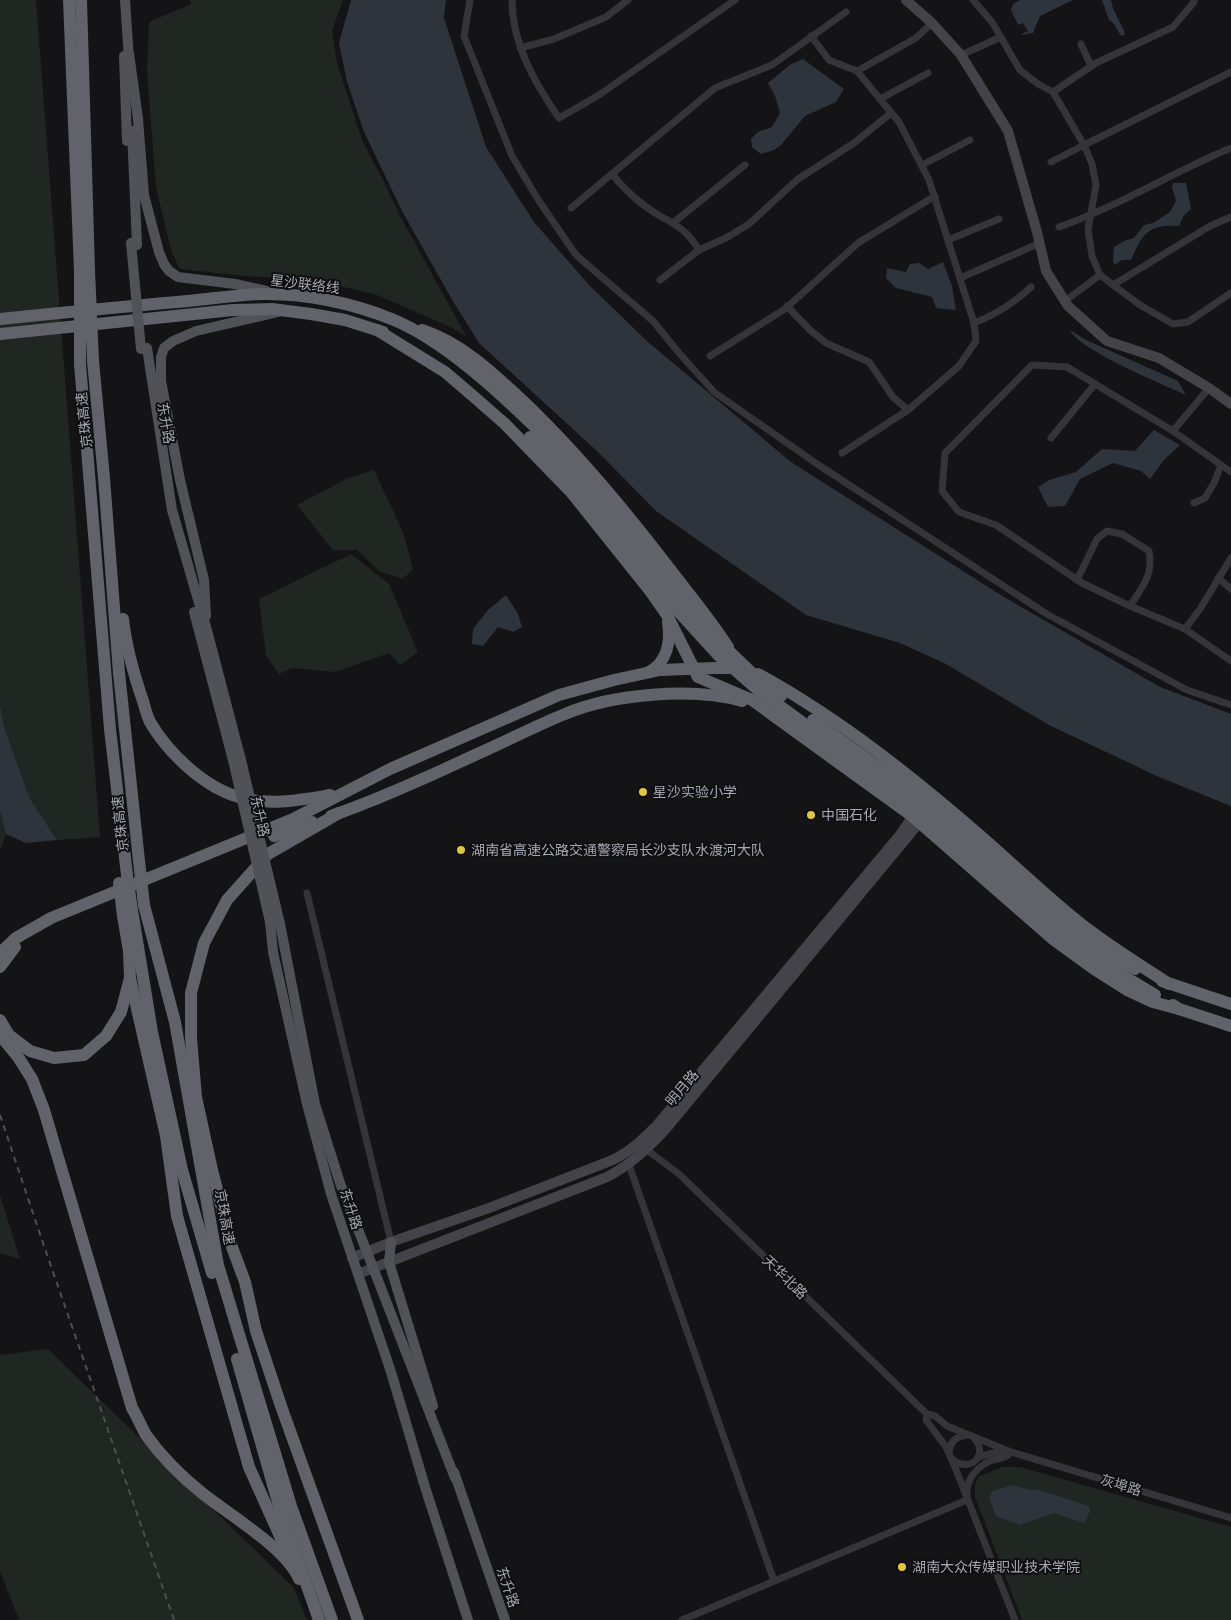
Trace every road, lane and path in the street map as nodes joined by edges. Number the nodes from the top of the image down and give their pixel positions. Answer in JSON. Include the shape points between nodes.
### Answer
{"nodes":[{"id":1,"x":69,"y":0,"type":"edge"},
{"id":2,"x":81,"y":0,"type":"edge"},
{"id":3,"x":118,"y":0,"type":"edge"},
{"id":4,"x":124,"y":0,"type":"edge"},
{"id":5,"x":470,"y":0,"type":"edge"},
{"id":6,"x":512,"y":0,"type":"edge"},
{"id":7,"x":628,"y":0,"type":"edge"},
{"id":8,"x":735,"y":0,"type":"edge"},
{"id":9,"x":906,"y":0,"type":"edge"},
{"id":10,"x":973,"y":0,"type":"edge"},
{"id":11,"x":1194,"y":0,"type":"edge"},
{"id":12,"x":846,"y":12,"type":"dead end"},
{"id":13,"x":932,"y":23,"type":"junction"},
{"id":14,"x":810,"y":36,"type":"junction"},
{"id":15,"x":1001,"y":37,"type":"junction"},
{"id":16,"x":1081,"y":44,"type":"dead end"},
{"id":17,"x":520,"y":48,"type":"junction"},
{"id":18,"x":129,"y":53,"type":"junction"},
{"id":19,"x":962,"y":55,"type":"junction"},
{"id":20,"x":1091,"y":66,"type":"junction"},
{"id":21,"x":857,"y":71,"type":"junction"},
{"id":22,"x":1231,"y":72,"type":"edge"},
{"id":23,"x":928,"y":74,"type":"dead end"},
{"id":24,"x":1053,"y":92,"type":"junction"},
{"id":25,"x":880,"y":99,"type":"junction"},
{"id":26,"x":892,"y":113,"type":"junction"},
{"id":27,"x":970,"y":140,"type":"dead end"},
{"id":28,"x":1084,"y":145,"type":"junction"},
{"id":29,"x":1231,"y":148,"type":"edge"},
{"id":30,"x":1051,"y":162,"type":"dead end"},
{"id":31,"x":745,"y":165,"type":"dead end"},
{"id":32,"x":922,"y":166,"type":"junction"},
{"id":33,"x":612,"y":174,"type":"junction"},
{"id":34,"x":935,"y":196,"type":"junction"},
{"id":35,"x":571,"y":208,"type":"dead end"},
{"id":36,"x":1092,"y":215,"type":"junction"},
{"id":37,"x":1231,"y":218,"type":"edge"},
{"id":38,"x":999,"y":219,"type":"dead end"},
{"id":39,"x":673,"y":222,"type":"junction"},
{"id":40,"x":1059,"y":227,"type":"dead end"},
{"id":41,"x":948,"y":240,"type":"junction"},
{"id":42,"x":1040,"y":243,"type":"junction"},
{"id":43,"x":134,"y":244,"type":"junction"},
{"id":44,"x":699,"y":250,"type":"junction"},
{"id":45,"x":84,"y":271,"type":"junction"},
{"id":46,"x":1100,"y":275,"type":"junction"},
{"id":47,"x":960,"y":278,"type":"junction"},
{"id":48,"x":660,"y":280,"type":"dead end"},
{"id":49,"x":1114,"y":285,"type":"junction"},
{"id":50,"x":1031,"y":287,"type":"dead end"},
{"id":51,"x":1231,"y":293,"type":"edge"},
{"id":52,"x":290,"y":295,"type":"junction"},
{"id":53,"x":1065,"y":302,"type":"junction"},
{"id":54,"x":788,"y":306,"type":"junction"},
{"id":55,"x":284,"y":310,"type":"junction"},
{"id":56,"x":0,"y":319,"type":"edge"},
{"id":57,"x":394,"y":320,"type":"junction"},
{"id":58,"x":974,"y":323,"type":"junction"},
{"id":59,"x":377,"y":330,"type":"junction"},
{"id":60,"x":0,"y":334,"type":"edge"},
{"id":61,"x":144,"y":349,"type":"junction"},
{"id":62,"x":710,"y":356,"type":"dead end"},
{"id":63,"x":87,"y":362,"type":"junction"},
{"id":64,"x":1095,"y":384,"type":"junction"},
{"id":65,"x":1208,"y":388,"type":"junction"},
{"id":66,"x":1231,"y":404,"type":"edge"},
{"id":67,"x":908,"y":410,"type":"junction"},
{"id":68,"x":1173,"y":432,"type":"junction"},
{"id":69,"x":534,"y":433,"type":"junction"},
{"id":70,"x":1051,"y":438,"type":"dead end"},
{"id":71,"x":842,"y":453,"type":"dead end"},
{"id":72,"x":1221,"y":466,"type":"junction"},
{"id":73,"x":1231,"y":472,"type":"edge"},
{"id":74,"x":104,"y":478,"type":"junction"},
{"id":75,"x":1194,"y":503,"type":"dead end"},
{"id":76,"x":1231,"y":558,"type":"edge"},
{"id":77,"x":1218,"y":578,"type":"junction"},
{"id":78,"x":1077,"y":580,"type":"junction"},
{"id":79,"x":1231,"y":590,"type":"edge"},
{"id":80,"x":1130,"y":606,"type":"junction"},
{"id":81,"x":667,"y":615,"type":"junction"},
{"id":82,"x":1185,"y":629,"type":"junction"},
{"id":83,"x":208,"y":634,"type":"junction"},
{"id":84,"x":1231,"y":661,"type":"edge"},
{"id":85,"x":693,"y":668,"type":"junction"},
{"id":86,"x":741,"y":668,"type":"junction"},
{"id":87,"x":649,"y":673,"type":"junction"},
{"id":88,"x":1231,"y":706,"type":"edge"},
{"id":89,"x":773,"y":715,"type":"junction"},
{"id":90,"x":237,"y":760,"type":"junction"},
{"id":91,"x":345,"y":793,"type":"junction"},
{"id":92,"x":934,"y":797,"type":"junction"},
{"id":93,"x":339,"y":813,"type":"junction"},
{"id":94,"x":916,"y":820,"type":"junction"},
{"id":95,"x":1011,"y":883,"type":"junction"},
{"id":96,"x":307,"y":893,"type":"dead end"},
{"id":97,"x":133,"y":910,"type":"junction"},
{"id":98,"x":275,"y":923,"type":"junction"},
{"id":99,"x":0,"y":953,"type":"edge"},
{"id":100,"x":0,"y":967,"type":"edge"},
{"id":101,"x":130,"y":978,"type":"junction"},
{"id":102,"x":1169,"y":984,"type":"junction"},
{"id":103,"x":1231,"y":1004,"type":"edge"},
{"id":104,"x":1179,"y":1009,"type":"junction"},
{"id":105,"x":0,"y":1020,"type":"edge"},
{"id":106,"x":1231,"y":1026,"type":"edge"},
{"id":107,"x":0,"y":1035,"type":"edge"},
{"id":108,"x":173,"y":1126,"type":"junction"},
{"id":109,"x":196,"y":1142,"type":"junction"},
{"id":110,"x":643,"y":1147,"type":"junction"},
{"id":111,"x":629,"y":1151,"type":"junction"},
{"id":112,"x":628,"y":1164,"type":"junction"},
{"id":113,"x":391,"y":1242,"type":"junction"},
{"id":114,"x":367,"y":1253,"type":"junction"},
{"id":115,"x":352,"y":1258,"type":"junction"},
{"id":116,"x":389,"y":1262,"type":"junction"},
{"id":117,"x":372,"y":1268,"type":"junction"},
{"id":118,"x":358,"y":1274,"type":"junction"},
{"id":119,"x":201,"y":1298,"type":"junction"},
{"id":120,"x":256,"y":1331,"type":"junction"},
{"id":121,"x":926,"y":1414,"type":"junction"},
{"id":122,"x":970,"y":1435,"type":"junction"},
{"id":123,"x":1011,"y":1452,"type":"junction"},
{"id":124,"x":950,"y":1456,"type":"junction"},
{"id":125,"x":978,"y":1457,"type":"junction"},
{"id":126,"x":969,"y":1464,"type":"junction"},
{"id":127,"x":456,"y":1478,"type":"junction"},
{"id":128,"x":970,"y":1479,"type":"junction"},
{"id":129,"x":967,"y":1500,"type":"junction"},
{"id":130,"x":280,"y":1509,"type":"junction"},
{"id":131,"x":1231,"y":1518,"type":"edge"},
{"id":132,"x":296,"y":1572,"type":"junction"},
{"id":133,"x":774,"y":1581,"type":"junction"},
{"id":134,"x":315,"y":1620,"type":"edge"},
{"id":135,"x":319,"y":1620,"type":"edge"},
{"id":136,"x":332,"y":1620,"type":"edge"},
{"id":137,"x":358,"y":1620,"type":"edge"},
{"id":138,"x":468,"y":1620,"type":"edge"},
{"id":139,"x":505,"y":1620,"type":"edge"},
{"id":140,"x":682,"y":1620,"type":"edge"},
{"id":141,"x":1015,"y":1620,"type":"edge"}],
"edges":[{"from":1,"to":45,"type":"highway","name":"京珠高速"},
{"from":2,"to":45,"type":"highway","name":"京珠高速"},
{"from":3,"to":43,"type":"main road","name":"东升路"},
{"from":4,"to":18,"type":"main road","name":"东升路"},
{"from":5,"to":88,"type":"street","via":[[464,36],[512,156],[539,201],[576,255],[653,322],[714,392],[817,464],[1045,613],[1186,690]]},
{"from":6,"to":17,"type":"street"},
{"from":7,"to":17,"type":"street","via":[[606,16],[554,40]]},
{"from":8,"to":17,"type":"street","via":[[599,96],[559,118],[539,89]]},
{"from":9,"to":13,"type":"street"},
{"from":10,"to":15,"type":"street"},
{"from":11,"to":20,"type":"street","via":[[1173,27]]},
{"from":12,"to":14,"type":"street"},
{"from":13,"to":19,"type":"street"},
{"from":13,"to":21,"type":"street","via":[[916,38]]},
{"from":14,"to":21,"type":"street","via":[[829,60]]},
{"from":14,"to":33,"type":"street","via":[[772,65],[715,88]]},
{"from":15,"to":19,"type":"street"},
{"from":15,"to":24,"type":"street","via":[[1020,70]]},
{"from":16,"to":20,"type":"street"},
{"from":18,"to":43,"type":"main road","name":"东升路"},
{"from":18,"to":52,"type":"main road","via":[[144,195],[159,252],[169,271],[178,277]]},
{"from":19,"to":42,"type":"street","via":[[1008,132]]},
{"from":20,"to":24,"type":"street"},
{"from":21,"to":25,"type":"street"},
{"from":22,"to":28,"type":"street"},
{"from":23,"to":25,"type":"street"},
{"from":24,"to":28,"type":"street"},
{"from":25,"to":26,"type":"street"},
{"from":26,"to":32,"type":"street"},
{"from":26,"to":44,"type":"street","via":[[854,143],[798,179],[749,224]]},
{"from":27,"to":32,"type":"street"},
{"from":28,"to":30,"type":"street"},
{"from":28,"to":36,"type":"street","via":[[1096,185]]},
{"from":29,"to":36,"type":"street","via":[[1198,161]]},
{"from":31,"to":39,"type":"street"},
{"from":32,"to":34,"type":"street"},
{"from":33,"to":35,"type":"street"},
{"from":33,"to":39,"type":"street","via":[[620,185],[651,210]]},
{"from":34,"to":41,"type":"street"},
{"from":34,"to":54,"type":"street","via":[[858,243]]},
{"from":36,"to":40,"type":"street"},
{"from":36,"to":46,"type":"street","via":[[1088,229],[1092,256]]},
{"from":37,"to":49,"type":"street","via":[[1210,226]]},
{"from":38,"to":41,"type":"street"},
{"from":39,"to":44,"type":"street","via":[[690,236]]},
{"from":41,"to":47,"type":"street"},
{"from":42,"to":47,"type":"street"},
{"from":42,"to":53,"type":"street","via":[[1046,270]]},
{"from":43,"to":61,"type":"main road","name":"东升路","bridge":true},
{"from":44,"to":48,"type":"street"},
{"from":45,"to":63,"type":"highway","name":"京珠高速","bridge":true},
{"from":46,"to":49,"type":"street"},
{"from":46,"to":53,"type":"street"},
{"from":47,"to":58,"type":"street"},
{"from":49,"to":51,"type":"street","via":[[1173,324],[1188,322]]},
{"from":50,"to":58,"type":"street","via":[[993,316]]},
{"from":52,"to":56,"type":"highway","name":"星沙联络线","via":[[261,294]]},
{"from":52,"to":57,"type":"highway","name":"星沙联络线","via":[[338,302]]},
{"from":53,"to":65,"type":"street","via":[[1107,340],[1159,358]]},
{"from":54,"to":62,"type":"street"},
{"from":54,"to":67,"type":"street","via":[[826,343],[869,362]]},
{"from":55,"to":59,"type":"highway","via":[[345,320]]},
{"from":55,"to":60,"type":"highway","via":[[233,310]]},
{"from":55,"to":83,"type":"main road","via":[[196,331],[173,341],[164,348],[161,357],[162,390],[204,580]]},
{"from":57,"to":69,"type":"highway","name":"星沙联络线","via":[[464,365],[514,407]]},
{"from":57,"to":86,"type":"highway","via":[[439,336],[472,357],[561,439],[639,528],[716,629]]},
{"from":58,"to":67,"type":"street","via":[[976,341],[959,366]]},
{"from":59,"to":69,"type":"highway","via":[[405,341],[458,372]]},
{"from":59,"to":81,"type":"highway","via":[[445,372],[506,424],[571,492]]},
{"from":61,"to":83,"type":"main road","name":"东升路","via":[[172,510]]},
{"from":61,"to":90,"type":"main road","name":"东升路","via":[[151,425],[168,511]]},
{"from":63,"to":74,"type":"highway","name":"京珠高速"},
{"from":63,"to":97,"type":"highway","name":"京珠高速","bridge":true,"via":[[110,730],[123,879]]},
{"from":64,"to":68,"type":"street"},
{"from":64,"to":70,"type":"street"},
{"from":64,"to":78,"type":"street","via":[[1067,366],[1032,365],[945,453],[942,491],[959,512],[996,525]]},
{"from":65,"to":66,"type":"street"},
{"from":65,"to":68,"type":"street"},
{"from":67,"to":71,"type":"street"},
{"from":68,"to":72,"type":"street"},
{"from":69,"to":95,"type":"highway","bridge":true,"via":[[678,611],[719,656],[758,690],[893,788]]},
{"from":72,"to":73,"type":"street"},
{"from":72,"to":75,"type":"street","via":[[1205,498]]},
{"from":74,"to":91,"type":"highway","via":[[124,633],[135,680],[150,722],[178,759],[215,786],[239,797],[263,802],[293,802]]},
{"from":74,"to":97,"type":"highway","name":"京珠高速","bridge":true,"via":[[119,672],[140,870]]},
{"from":76,"to":77,"type":"street"},
{"from":77,"to":79,"type":"street"},
{"from":77,"to":82,"type":"street"},
{"from":78,"to":80,"type":"street"},
{"from":78,"to":80,"type":"street","via":[[1097,539],[1107,531],[1122,534],[1149,551],[1151,562],[1148,576]]},
{"from":80,"to":82,"type":"street"},
{"from":81,"to":85,"type":"highway"},
{"from":81,"to":87,"type":"highway","via":[[666,653]]},
{"from":82,"to":84,"type":"street"},
{"from":83,"to":90,"type":"main road","name":"东升路"},
{"from":85,"to":86,"type":"highway"},
{"from":85,"to":87,"type":"highway"},
{"from":85,"to":89,"type":"highway","via":[[698,677],[752,700]]},
{"from":86,"to":92,"type":"highway","via":[[784,688],[837,723]]},
{"from":87,"to":91,"type":"highway","via":[[560,695],[390,768]]},
{"from":89,"to":93,"type":"highway","via":[[740,700],[691,694],[650,695],[610,701],[567,713],[440,772]]},
{"from":89,"to":94,"type":"highway"},
{"from":90,"to":98,"type":"main road","name":"东升路","bridge":true},
{"from":91,"to":99,"type":"highway","via":[[293,818],[51,918],[16,938]]},
{"from":92,"to":94,"type":"street","name":"明月路"},
{"from":92,"to":102,"type":"highway","via":[[1082,925]]},
{"from":93,"to":100,"type":"highway","via":[[288,830],[40,930],[16,946]]},
{"from":93,"to":120,"type":"highway","via":[[268,854],[227,900],[204,943],[191,993],[196,1097],[224,1218],[245,1282]]},
{"from":94,"to":104,"type":"highway","via":[[1070,952],[1127,990],[1152,1002]]},
{"from":94,"to":110,"type":"street","name":"明月路","via":[[898,836]]},
{"from":95,"to":102,"type":"highway","via":[[1112,958]]},
{"from":95,"to":104,"type":"highway","via":[[1074,943]]},
{"from":96,"to":113,"type":"street"},
{"from":97,"to":101,"type":"highway"},
{"from":97,"to":108,"type":"highway","name":"京珠高速","via":[[152,1032]]},
{"from":97,"to":109,"type":"highway","name":"京珠高速","via":[[175,1022]]},
{"from":98,"to":114,"type":"main road","name":"东升路","via":[[315,1104]]},
{"from":98,"to":115,"type":"main road","name":"东升路","via":[[273,952],[307,1104]]},
{"from":101,"to":105,"type":"highway","via":[[121,1012],[106,1036],[84,1055],[54,1058],[30,1051],[9,1035]]},
{"from":101,"to":119,"type":"highway","via":[[166,1136],[177,1216]]},
{"from":102,"to":103,"type":"highway"},
{"from":104,"to":106,"type":"highway"},
{"from":107,"to":132,"type":"highway","via":[[32,1079],[44,1110],[132,1408],[146,1434],[162,1455],[200,1491],[268,1543]]},
{"from":108,"to":119,"type":"highway"},
{"from":108,"to":130,"type":"highway","name":"京珠高速","via":[[182,1170]]},
{"from":109,"to":120,"type":"highway"},
{"from":109,"to":136,"type":"highway","name":"京珠高速","via":[[218,1265],[291,1506]]},
{"from":110,"to":111,"type":"street","name":"明月路"},
{"from":110,"to":112,"type":"street","name":"明月路"},
{"from":110,"to":121,"type":"street","name":"天华北路","via":[[679,1174]]},
{"from":111,"to":112,"type":"street"},
{"from":111,"to":113,"type":"street","name":"明月路","via":[[622,1157]]},
{"from":112,"to":116,"type":"street","name":"明月路","via":[[607,1177]]},
{"from":112,"to":133,"type":"street"},
{"from":113,"to":114,"type":"street","name":"明月路"},
{"from":113,"to":116,"type":"main road","name":"东升路"},
{"from":114,"to":115,"type":"street","name":"明月路"},
{"from":114,"to":117,"type":"main road","name":"东升路"},
{"from":115,"to":118,"type":"main road","name":"东升路"},
{"from":116,"to":117,"type":"street","name":"明月路"},
{"from":116,"to":127,"type":"main road","name":"东升路"},
{"from":117,"to":118,"type":"street","name":"明月路"},
{"from":117,"to":127,"type":"main road","name":"东升路"},
{"from":118,"to":138,"type":"main road","name":"东升路"},
{"from":119,"to":130,"type":"highway"},
{"from":119,"to":132,"type":"highway","via":[[249,1467]]},
{"from":120,"to":137,"type":"highway"},
{"from":121,"to":122,"type":"street","name":"灰埠路"},
{"from":121,"to":124,"type":"street","via":[[926,1420]]},
{"from":122,"to":123,"type":"street","name":"灰埠路"},
{"from":122,"to":124,"type":"street","via":[[954,1439]]},
{"from":122,"to":125,"type":"street","via":[[980,1448]]},
{"from":123,"to":125,"type":"street"},
{"from":123,"to":128,"type":"street","via":[[1006,1458],[985,1463]]},
{"from":123,"to":131,"type":"street","name":"灰埠路"},
{"from":124,"to":126,"type":"street","via":[[960,1465]]},
{"from":124,"to":129,"type":"street"},
{"from":125,"to":126,"type":"street"},
{"from":126,"to":128,"type":"street"},
{"from":127,"to":139,"type":"main road","name":"东升路"},
{"from":128,"to":129,"type":"street"},
{"from":129,"to":133,"type":"street"},
{"from":129,"to":141,"type":"street"},
{"from":130,"to":135,"type":"highway","name":"京珠高速"},
{"from":132,"to":134,"type":"highway"},
{"from":133,"to":140,"type":"street"}]}
